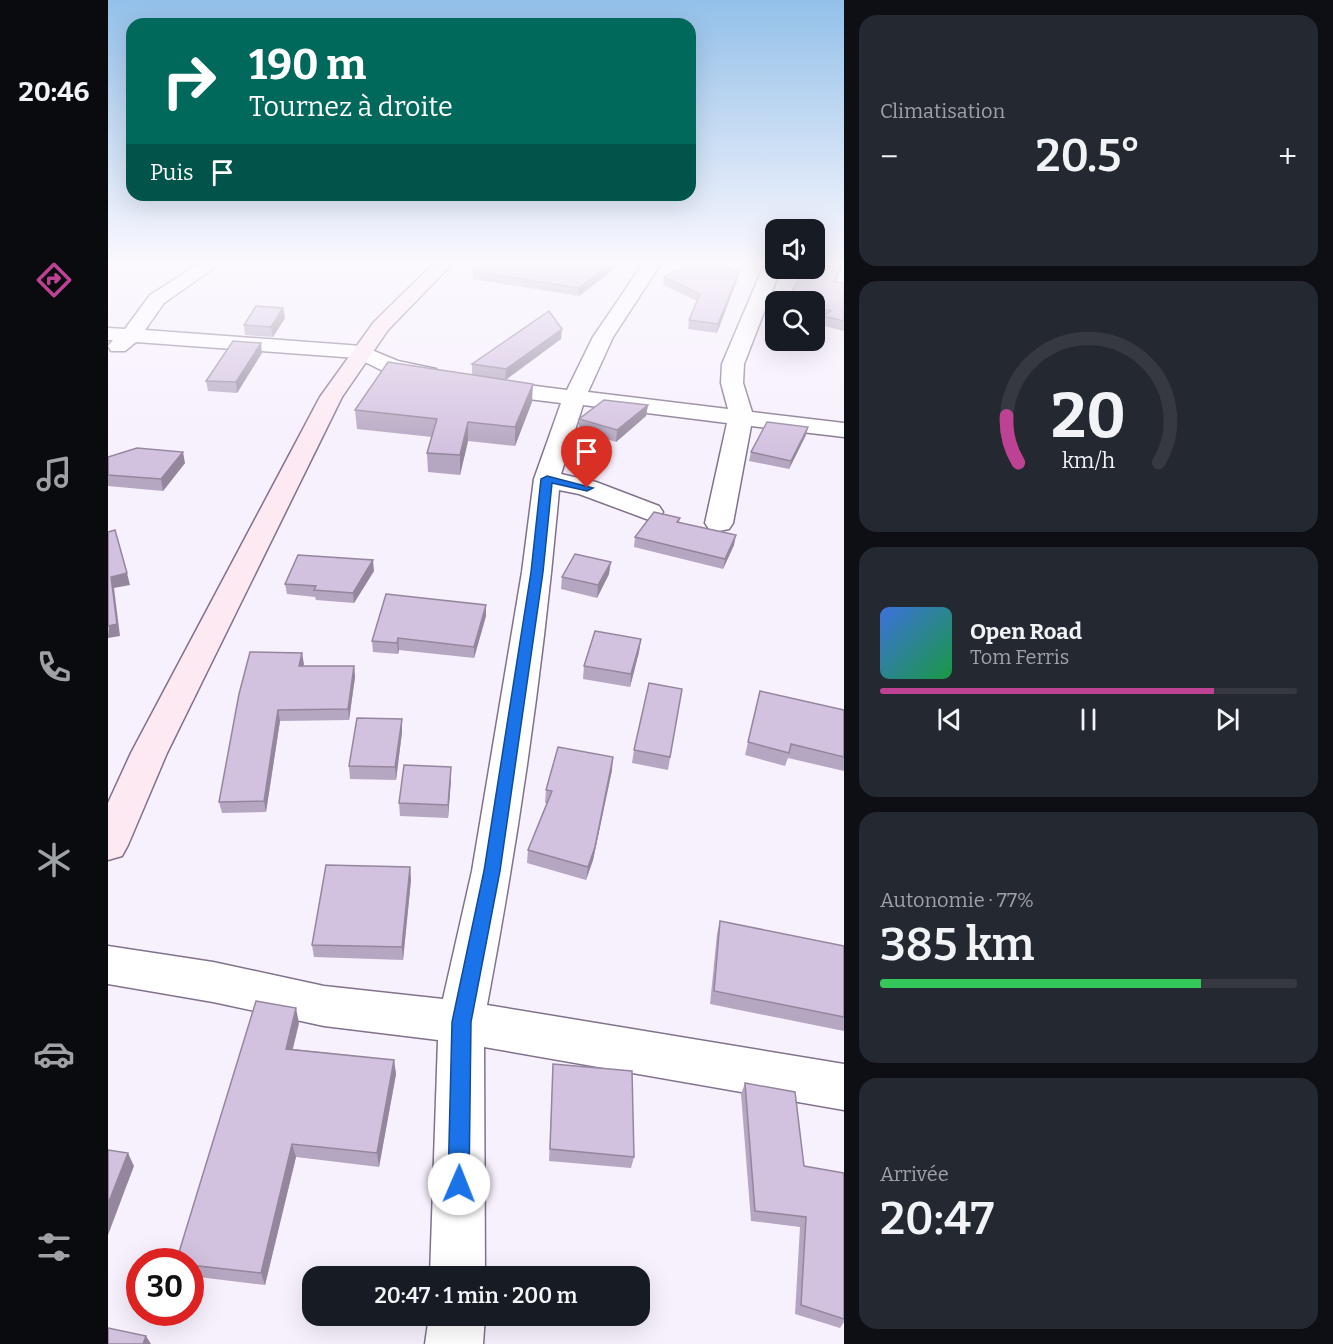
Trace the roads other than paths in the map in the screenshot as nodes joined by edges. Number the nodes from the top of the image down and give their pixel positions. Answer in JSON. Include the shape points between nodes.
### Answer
{"nodes":[{"id":1,"x":136,"y":328,"type":"edge"},
{"id":2,"x":380,"y":328,"type":"edge"},
{"id":3,"x":609,"y":328,"type":"edge"},
{"id":4,"x":748,"y":328,"type":"edge"},
{"id":5,"x":108,"y":334,"type":"edge"},
{"id":6,"x":131,"y":335,"type":"junction"},
{"id":7,"x":362,"y":352,"type":"junction"},
{"id":8,"x":108,"y":356,"type":"edge"},
{"id":9,"x":574,"y":398,"type":"junction"},
{"id":10,"x":741,"y":415,"type":"junction"},
{"id":11,"x":844,"y":430,"type":"edge"},
{"id":12,"x":547,"y":479,"type":"junction"},
{"id":13,"x":649,"y":512,"type":"dead end"},
{"id":14,"x":719,"y":523,"type":"dead end"},
{"id":15,"x":108,"y":844,"type":"edge"},
{"id":16,"x":108,"y":965,"type":"edge"},
{"id":17,"x":461,"y":1022,"type":"junction"},
{"id":18,"x":844,"y":1087,"type":"edge"},
{"id":19,"x":457,"y":1266,"type":"edge"},
{"id":20,"x":456,"y":1326,"type":"edge"},
{"id":21,"x":454,"y":1344,"type":"edge"}],
"edges":[{"from":1,"to":6,"type":"street"},
{"from":2,"to":7,"type":"main road"},
{"from":3,"to":9,"type":"street"},
{"from":4,"to":10,"type":"street","via":[[733,364],[732,383]]},
{"from":5,"to":6,"type":"street"},
{"from":6,"to":7,"type":"street"},
{"from":6,"to":8,"type":"street"},
{"from":7,"to":9,"type":"street","via":[[391,366],[458,381]]},
{"from":7,"to":15,"type":"main road","via":[[331,397],[229,593]]},
{"from":9,"to":10,"type":"street"},
{"from":9,"to":12,"type":"street"},
{"from":10,"to":11,"type":"street"},
{"from":10,"to":14,"type":"street"},
{"from":12,"to":13,"type":"street","via":[[587,488]]},
{"from":12,"to":17,"type":"street","via":[[537,572],[492,871]]},
{"from":16,"to":17,"type":"street","via":[[324,1006]]},
{"from":17,"to":18,"type":"street"},
{"from":17,"to":19,"type":"street"},
{"from":20,"to":21,"type":"street"}]}
